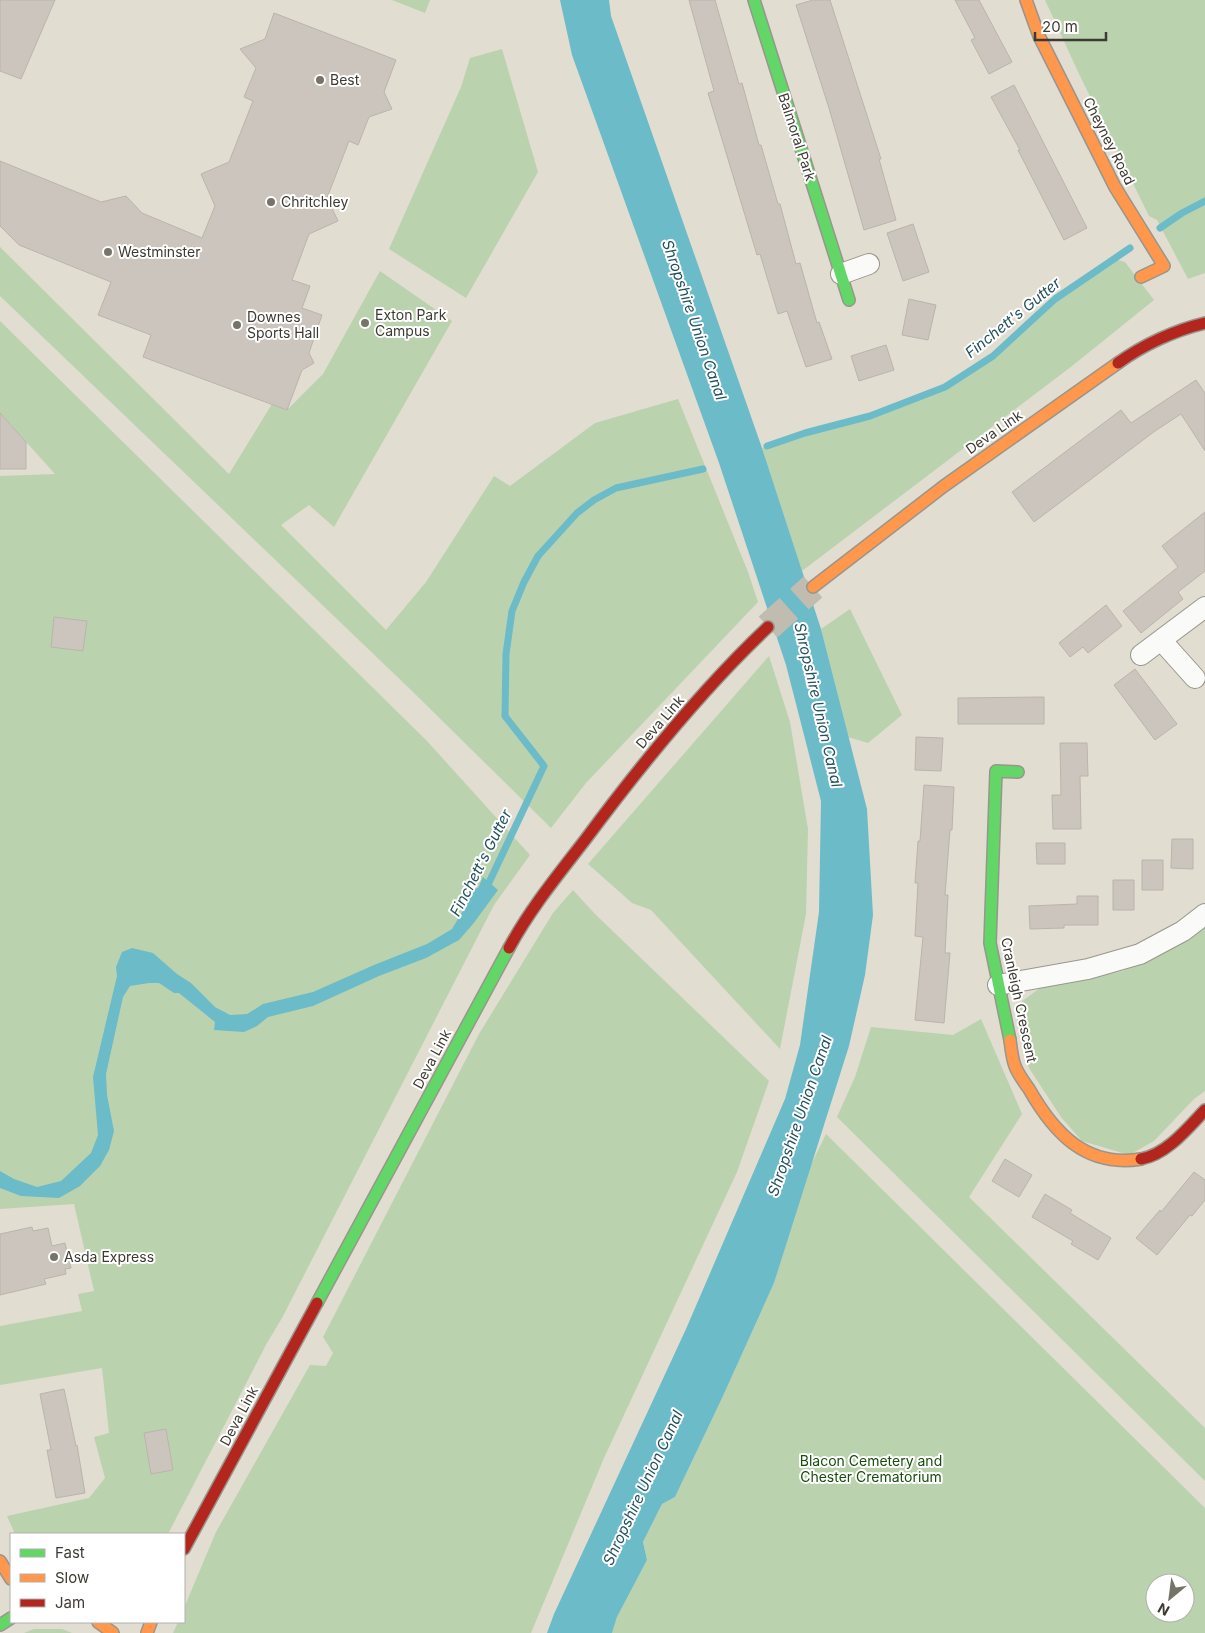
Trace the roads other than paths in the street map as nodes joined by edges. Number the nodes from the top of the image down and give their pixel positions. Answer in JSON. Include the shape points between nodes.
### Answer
{"nodes":[{"id":1,"x":754,"y":0,"type":"edge"},
{"id":2,"x":1026,"y":0,"type":"edge"},
{"id":3,"x":869,"y":264,"type":"dead end"},
{"id":4,"x":840,"y":274,"type":"junction"},
{"id":5,"x":1141,"y":277,"type":"dead end"},
{"id":6,"x":849,"y":300,"type":"dead end"},
{"id":7,"x":1205,"y":323,"type":"edge"},
{"id":8,"x":813,"y":587,"type":"tunnel mouth"},
{"id":9,"x":1205,"y":607,"type":"edge"},
{"id":10,"x":768,"y":627,"type":"tunnel mouth"},
{"id":11,"x":1161,"y":640,"type":"junction"},
{"id":12,"x":1140,"y":655,"type":"dead end"},
{"id":13,"x":1195,"y":678,"type":"dead end"},
{"id":14,"x":1018,"y":772,"type":"dead end"},
{"id":15,"x":1205,"y":914,"type":"edge"},
{"id":16,"x":998,"y":985,"type":"junction"},
{"id":17,"x":1205,"y":1110,"type":"edge"},
{"id":18,"x":185,"y":1547,"type":"edge"},
{"id":19,"x":0,"y":1560,"type":"edge"},
{"id":20,"x":10,"y":1577,"type":"edge"},
{"id":21,"x":99,"y":1623,"type":"edge"},
{"id":22,"x":113,"y":1633,"type":"edge"}],
"edges":[{"from":1,"to":4,"type":"main road","name":"Balmoral Park"},
{"from":2,"to":5,"type":"main road","name":"Cheyney Road","via":[[1039,36],[1115,187],[1164,266]]},
{"from":3,"to":4,"type":"street"},
{"from":4,"to":6,"type":"main road","name":"Balmoral Park"},
{"from":7,"to":8,"type":"main road","name":"Deva Link","via":[[1132,353],[944,486]]},
{"from":9,"to":11,"type":"street"},
{"from":10,"to":18,"type":"main road","name":"Deva Link","via":[[735,658],[628,782],[524,921]]},
{"from":11,"to":12,"type":"street"},
{"from":11,"to":13,"type":"street"},
{"from":14,"to":16,"type":"main road","name":"Cranleigh Crescent","via":[[996,771],[990,943]]},
{"from":15,"to":16,"type":"street","via":[[1183,931],[1140,954],[1088,969]]},
{"from":16,"to":17,"type":"main road","name":"Cranleigh Crescent","via":[[1015,1066],[1037,1104],[1062,1136],[1082,1150],[1104,1159],[1128,1161],[1151,1157],[1178,1138]]},
{"from":19,"to":20,"type":"main road"},
{"from":21,"to":22,"type":"main road"}]}
